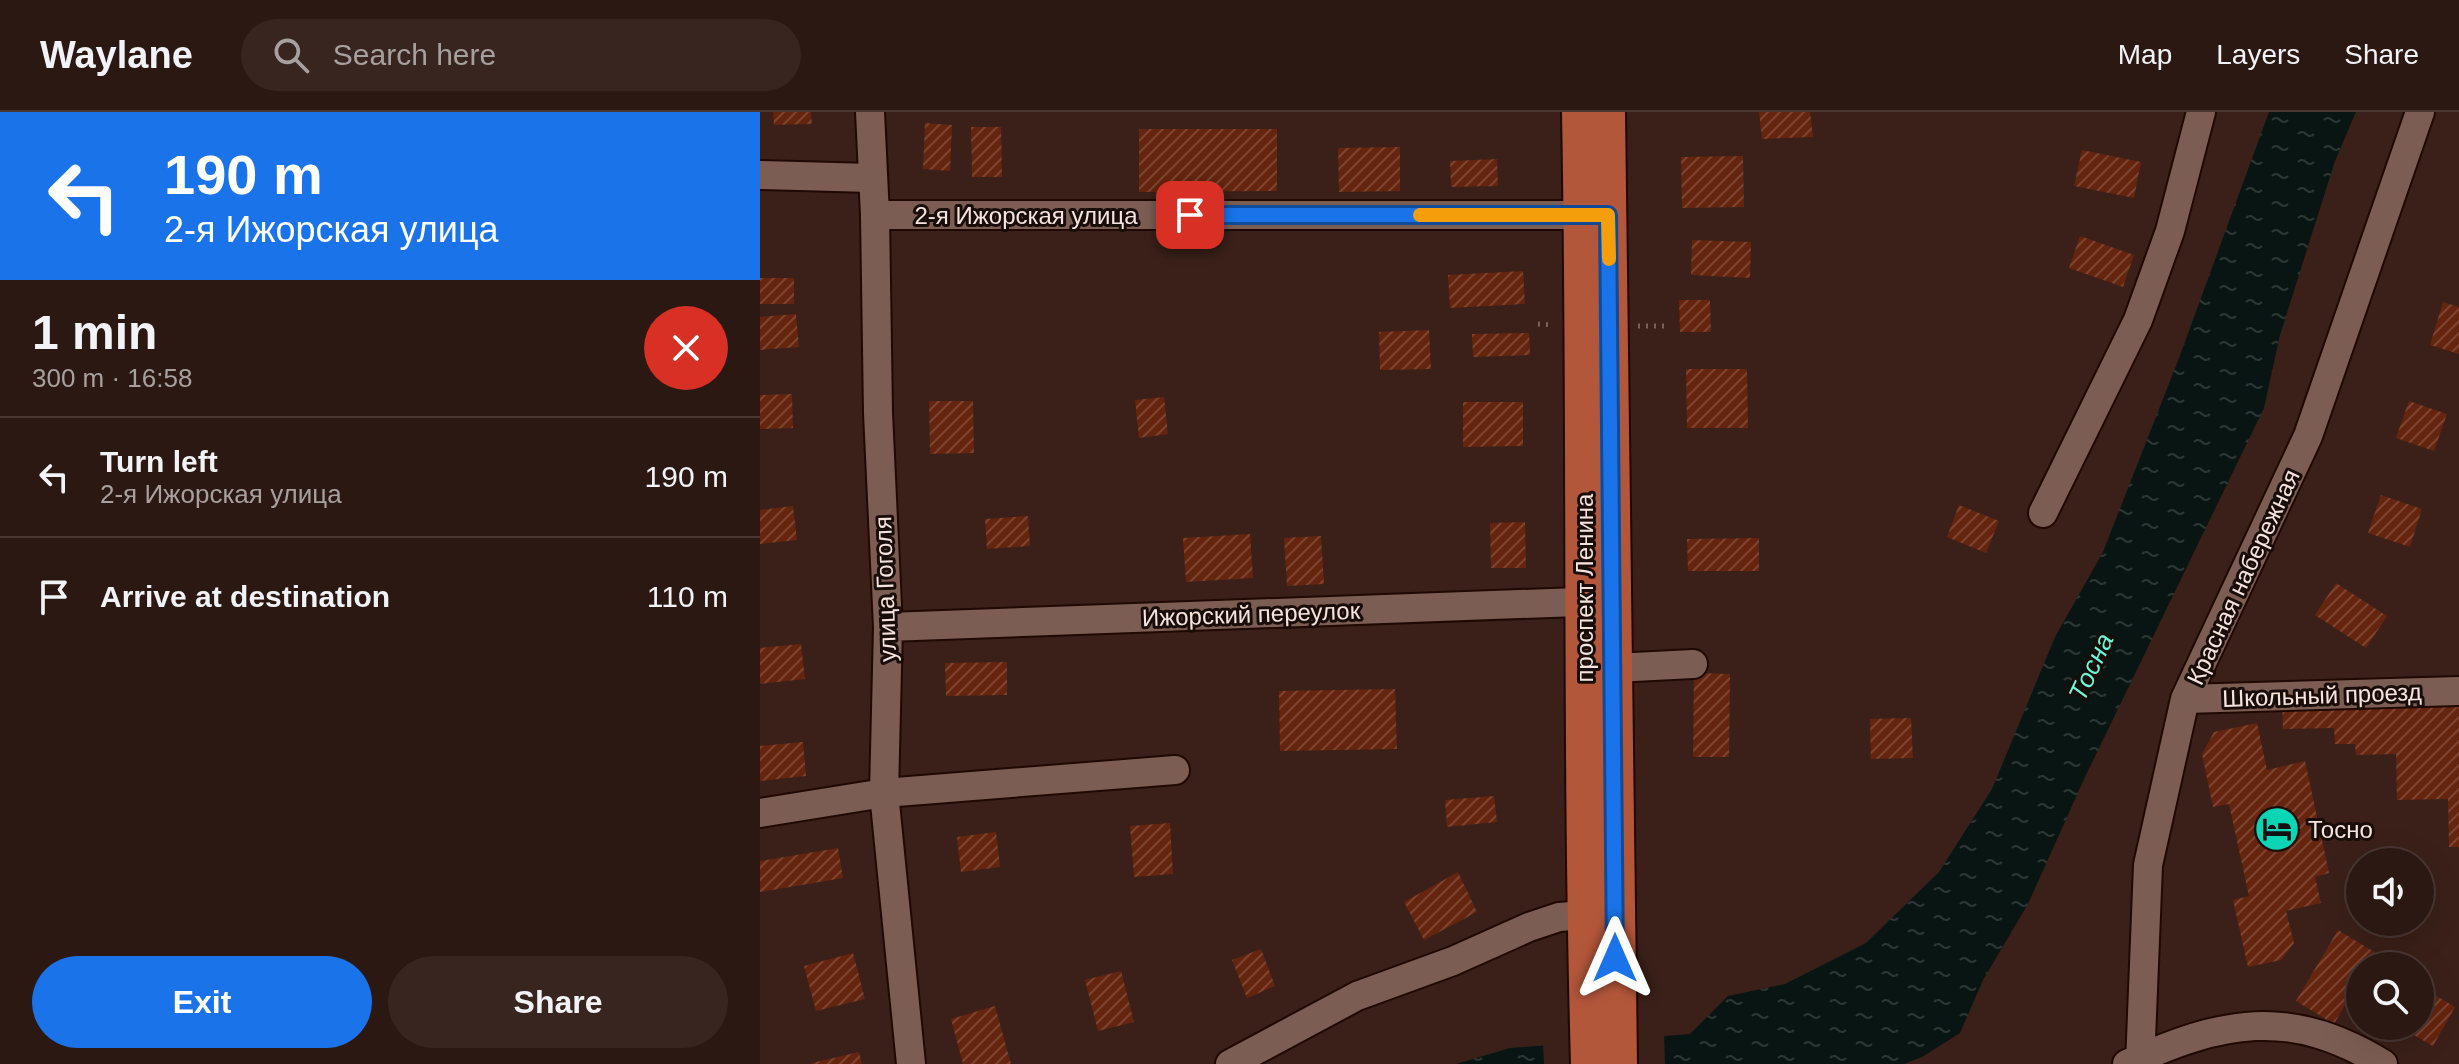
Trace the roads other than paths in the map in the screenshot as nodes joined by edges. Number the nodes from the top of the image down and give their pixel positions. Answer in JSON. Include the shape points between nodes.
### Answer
{"nodes":[{"id":1,"x":870,"y":112,"type":"edge"},
{"id":2,"x":1580,"y":112,"type":"edge"},
{"id":3,"x":1607,"y":112,"type":"edge"},
{"id":4,"x":2201,"y":112,"type":"edge"},
{"id":5,"x":2420,"y":112,"type":"edge"},
{"id":6,"x":760,"y":175,"type":"edge"},
{"id":7,"x":871,"y":178,"type":"junction"},
{"id":8,"x":875,"y":215,"type":"junction"},
{"id":9,"x":1595,"y":215,"type":"junction"},
{"id":10,"x":2043,"y":513,"type":"dead end"},
{"id":11,"x":1599,"y":601,"type":"junction"},
{"id":12,"x":888,"y":627,"type":"junction"},
{"id":13,"x":1693,"y":664,"type":"dead end"},
{"id":14,"x":1614,"y":668,"type":"junction"},
{"id":15,"x":2459,"y":691,"type":"edge"},
{"id":16,"x":2185,"y":699,"type":"junction"},
{"id":17,"x":1175,"y":770,"type":"dead end"},
{"id":18,"x":884,"y":793,"type":"junction"},
{"id":19,"x":760,"y":813,"type":"edge"},
{"id":20,"x":1585,"y":915,"type":"junction"},
{"id":21,"x":1601,"y":958,"type":"junction"},
{"id":22,"x":2136,"y":1062,"type":"edge"},
{"id":23,"x":911,"y":1064,"type":"edge"},
{"id":24,"x":1230,"y":1064,"type":"edge"},
{"id":25,"x":1589,"y":1064,"type":"edge"},
{"id":26,"x":1619,"y":1064,"type":"edge"},
{"id":27,"x":2383,"y":1064,"type":"edge"}],
"edges":[{"from":1,"to":7,"type":"street","name":"улица Гоголя"},
{"from":2,"to":9,"type":"main road","name":"проспект Ленина"},
{"from":3,"to":9,"type":"main road","name":"проспект Ленина"},
{"from":4,"to":10,"type":"street","via":[[2170,231],[2138,320]]},
{"from":5,"to":16,"type":"street","name":"Красная набережная","via":[[2308,436]]},
{"from":6,"to":7,"type":"street"},
{"from":7,"to":8,"type":"street","name":"улица Гоголя"},
{"from":8,"to":9,"type":"street","name":"2-я Ижорская улица"},
{"from":8,"to":12,"type":"street","name":"улица Гоголя"},
{"from":9,"to":11,"type":"main road","name":"проспект Ленина"},
{"from":11,"to":12,"type":"street","name":"Ижорский переулок"},
{"from":11,"to":14,"type":"main road","name":"проспект Ленина"},
{"from":11,"to":20,"type":"main road","name":"проспект Ленина"},
{"from":12,"to":18,"type":"street","name":"улица Гоголя"},
{"from":13,"to":14,"type":"street"},
{"from":14,"to":21,"type":"main road","name":"проспект Ленина"},
{"from":15,"to":16,"type":"street","name":"Школьный проезд"},
{"from":16,"to":22,"type":"street","name":"Красная набережная","via":[[2148,865]]},
{"from":17,"to":18,"type":"street"},
{"from":18,"to":19,"type":"street"},
{"from":18,"to":23,"type":"street","name":"улица Гоголя"},
{"from":20,"to":21,"type":"main road","name":"проспект Ленина"},
{"from":20,"to":24,"type":"street","via":[[1529,927],[1357,996]]},
{"from":21,"to":25,"type":"main road","name":"проспект Ленина"},
{"from":21,"to":26,"type":"main road","name":"проспект Ленина"},
{"from":22,"to":27,"type":"street","via":[[2191,1037],[2240,1025],[2280,1025],[2319,1033]]}]}
